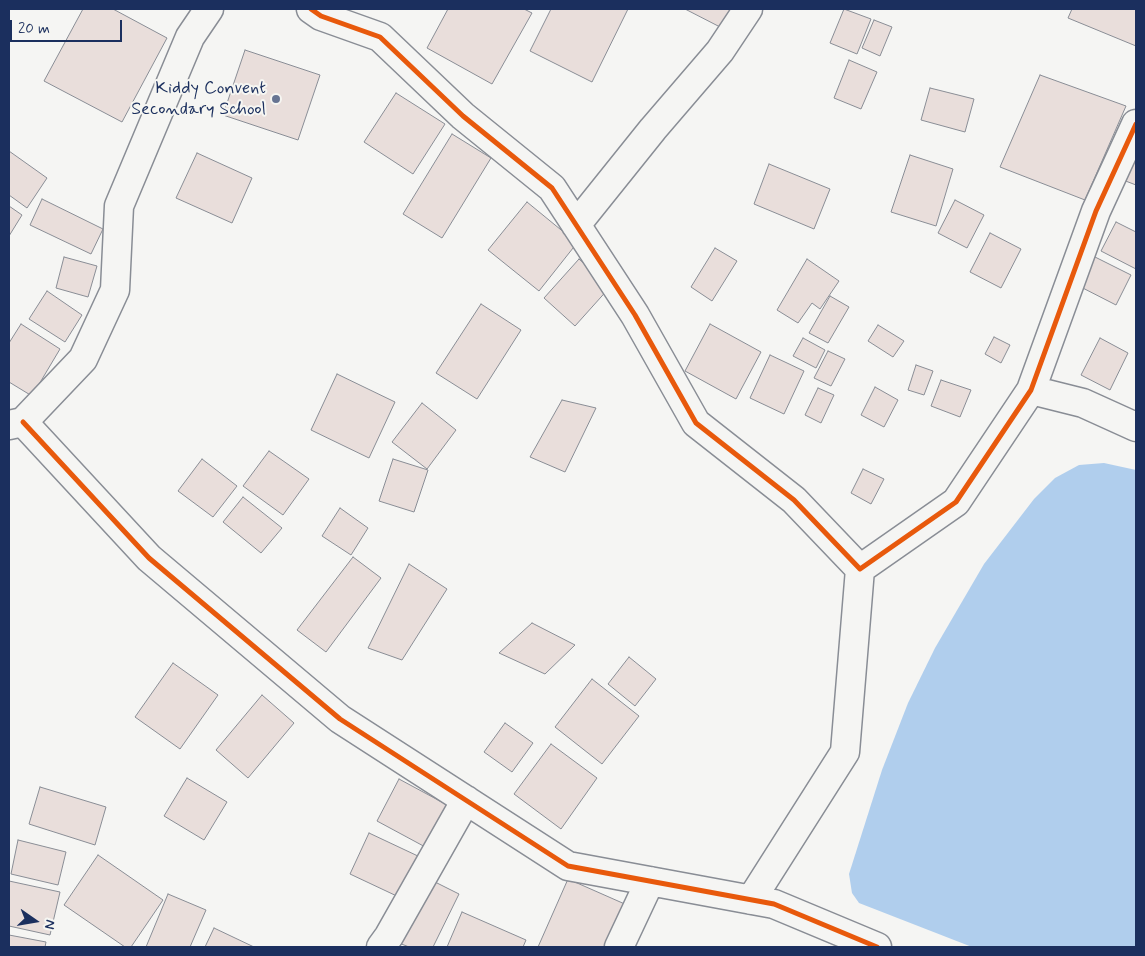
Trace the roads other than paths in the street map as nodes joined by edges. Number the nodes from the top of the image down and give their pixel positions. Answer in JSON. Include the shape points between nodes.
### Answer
{"nodes":[{"id":1,"x":209,"y":9,"type":"edge"},
{"id":2,"x":311,"y":9,"type":"edge"},
{"id":3,"x":748,"y":9,"type":"edge"},
{"id":4,"x":1136,"y":124,"type":"edge"},
{"id":5,"x":576,"y":225,"type":"junction"},
{"id":6,"x":1031,"y":390,"type":"junction"},
{"id":7,"x":16,"y":423,"type":"edge"},
{"id":8,"x":1136,"y":427,"type":"edge"},
{"id":9,"x":860,"y":569,"type":"junction"},
{"id":10,"x":466,"y":800,"type":"junction"},
{"id":11,"x":650,"y":881,"type":"junction"},
{"id":12,"x":751,"y":900,"type":"junction"},
{"id":13,"x":381,"y":947,"type":"edge"},
{"id":14,"x":619,"y":947,"type":"edge"},
{"id":15,"x":877,"y":947,"type":"edge"}],
"edges":[{"from":1,"to":7,"type":"street","via":[[190,37],[119,206],[115,290],[83,358]]},
{"from":2,"to":5,"type":"street","via":[[321,16],[380,37],[463,116],[552,188]]},
{"from":3,"to":5,"type":"street","via":[[720,51]]},
{"from":4,"to":6,"type":"street","via":[[1096,211]]},
{"from":5,"to":9,"type":"street","via":[[635,314],[696,423],[794,500]]},
{"from":6,"to":8,"type":"street","via":[[1084,403]]},
{"from":6,"to":9,"type":"street","via":[[956,502]]},
{"from":7,"to":10,"type":"street","via":[[148,558],[340,719]]},
{"from":9,"to":12,"type":"street","via":[[845,752]]},
{"from":10,"to":11,"type":"street","via":[[568,866]]},
{"from":10,"to":13,"type":"street"},
{"from":11,"to":12,"type":"street"},
{"from":11,"to":14,"type":"street"},
{"from":12,"to":15,"type":"street","via":[[774,904]]}]}
